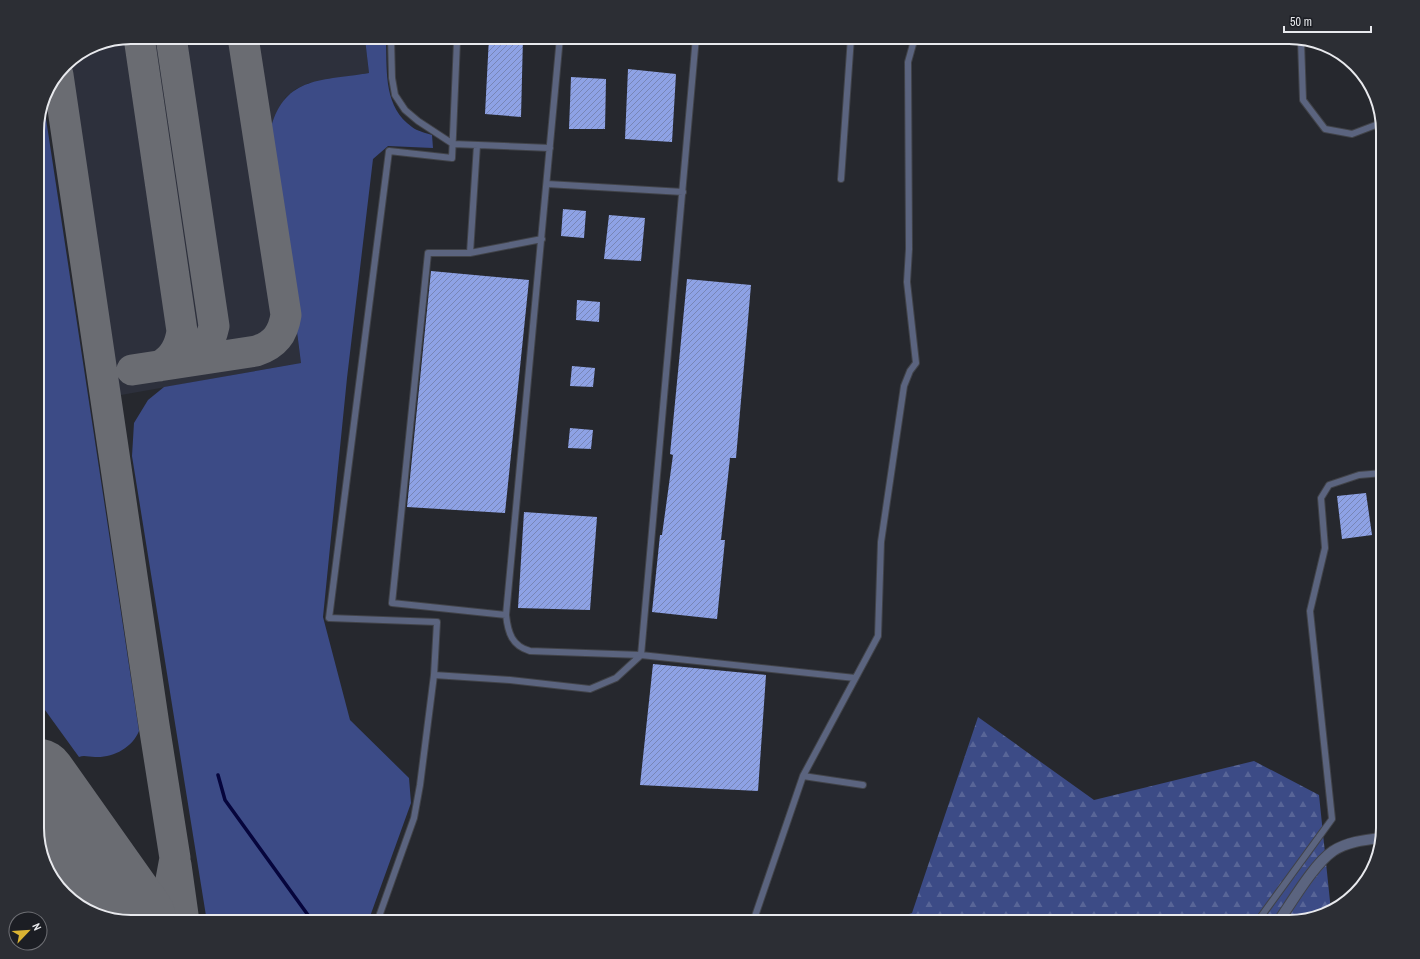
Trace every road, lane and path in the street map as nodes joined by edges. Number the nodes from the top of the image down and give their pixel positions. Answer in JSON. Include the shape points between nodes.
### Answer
{"nodes":[{"id":1,"x":391,"y":44,"type":"edge"},
{"id":2,"x":458,"y":44,"type":"edge"},
{"id":3,"x":559,"y":44,"type":"edge"},
{"id":4,"x":695,"y":44,"type":"edge"},
{"id":5,"x":851,"y":44,"type":"edge"},
{"id":6,"x":913,"y":44,"type":"edge"},
{"id":7,"x":1301,"y":45,"type":"edge"},
{"id":8,"x":1375,"y":125,"type":"edge"},
{"id":9,"x":453,"y":144,"type":"junction"},
{"id":10,"x":477,"y":145,"type":"junction"},
{"id":11,"x":550,"y":148,"type":"junction"},
{"id":12,"x":841,"y":179,"type":"dead end"},
{"id":13,"x":547,"y":184,"type":"junction"},
{"id":14,"x":684,"y":192,"type":"junction"},
{"id":15,"x":542,"y":239,"type":"junction"},
{"id":16,"x":470,"y":253,"type":"junction"},
{"id":17,"x":1376,"y":474,"type":"edge"},
{"id":18,"x":506,"y":615,"type":"junction"},
{"id":19,"x":642,"y":655,"type":"junction"},
{"id":20,"x":434,"y":676,"type":"junction"},
{"id":21,"x":856,"y":678,"type":"junction"},
{"id":22,"x":803,"y":776,"type":"junction"},
{"id":23,"x":863,"y":785,"type":"dead end"},
{"id":24,"x":1375,"y":838,"type":"edge"},
{"id":25,"x":379,"y":915,"type":"edge"},
{"id":26,"x":755,"y":915,"type":"edge"},
{"id":27,"x":1263,"y":915,"type":"edge"},
{"id":28,"x":1283,"y":915,"type":"edge"}],
"edges":[{"from":1,"to":9,"type":"lane","via":[[395,95],[405,110],[418,121]]},
{"from":2,"to":9,"type":"lane"},
{"from":3,"to":11,"type":"lane"},
{"from":4,"to":14,"type":"lane"},
{"from":5,"to":12,"type":"lane"},
{"from":6,"to":21,"type":"lane","via":[[908,62],[907,282],[916,363],[904,386],[881,542],[878,636]]},
{"from":7,"to":8,"type":"lane","via":[[1303,100],[1325,129],[1352,134]]},
{"from":9,"to":10,"type":"lane"},
{"from":9,"to":20,"type":"lane","via":[[452,158],[389,151],[329,618],[437,622]]},
{"from":10,"to":11,"type":"lane"},
{"from":10,"to":16,"type":"lane"},
{"from":11,"to":13,"type":"lane"},
{"from":13,"to":14,"type":"lane"},
{"from":13,"to":15,"type":"lane"},
{"from":14,"to":19,"type":"lane"},
{"from":15,"to":16,"type":"lane"},
{"from":15,"to":18,"type":"lane"},
{"from":16,"to":18,"type":"lane","via":[[428,253],[392,603]]},
{"from":17,"to":27,"type":"lane","via":[[1359,475],[1329,484],[1321,498],[1325,548],[1310,610],[1332,819]]},
{"from":18,"to":19,"type":"lane","via":[[514,642],[520,648],[530,651]]},
{"from":19,"to":20,"type":"lane","via":[[616,678],[590,689],[510,680]]},
{"from":19,"to":21,"type":"lane"},
{"from":20,"to":25,"type":"lane","via":[[414,818]]},
{"from":21,"to":22,"type":"lane"},
{"from":22,"to":23,"type":"lane"},
{"from":22,"to":26,"type":"lane"},
{"from":24,"to":28,"type":"street","via":[[1360,840],[1333,851],[1319,864]]}]}
